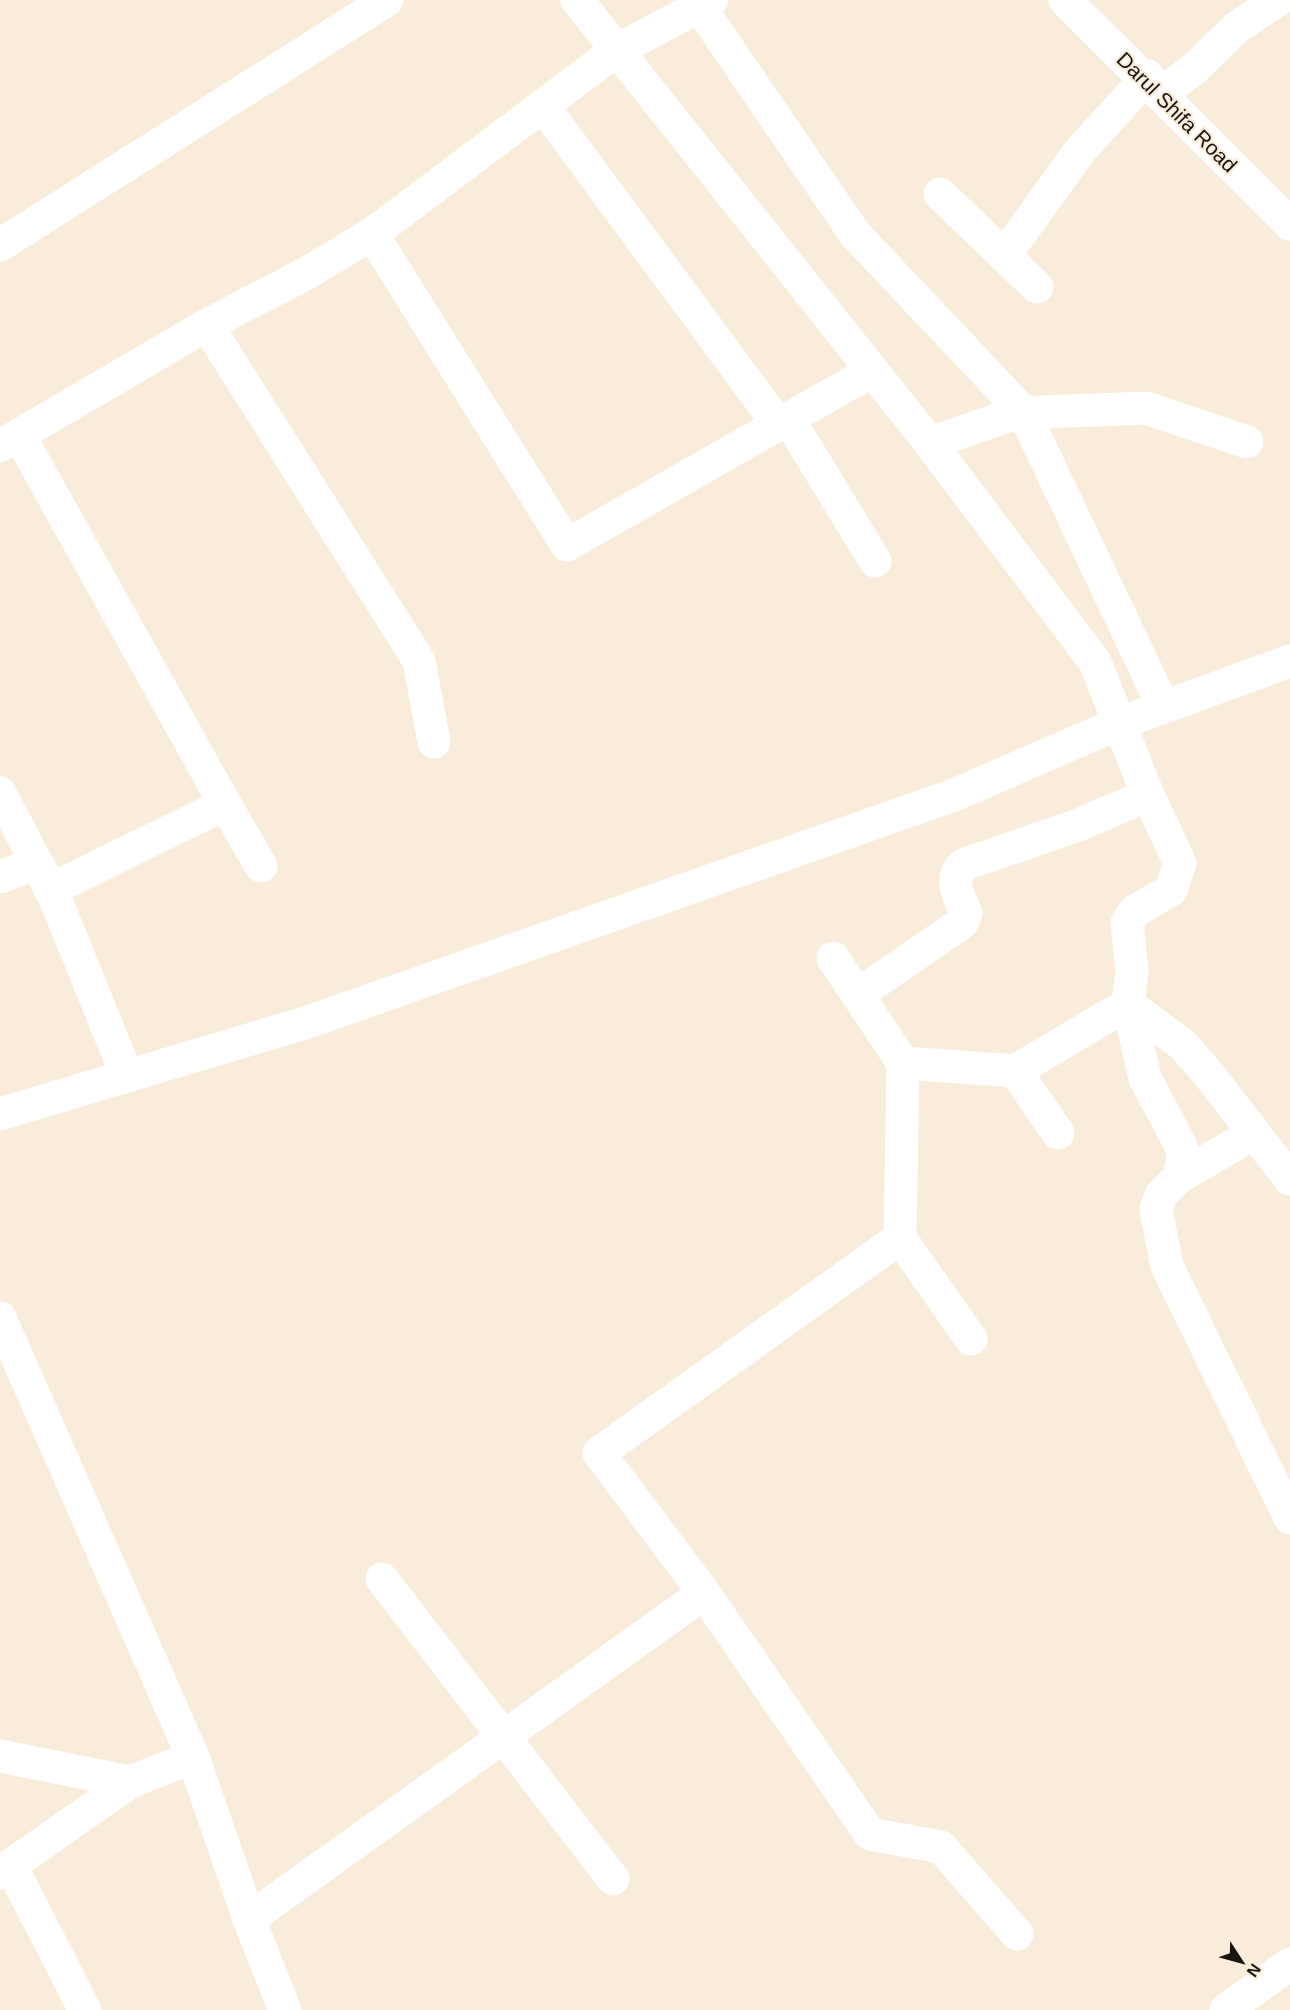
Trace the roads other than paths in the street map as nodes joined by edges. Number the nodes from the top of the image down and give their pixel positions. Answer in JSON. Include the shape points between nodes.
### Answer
{"nodes":[{"id":1,"x":387,"y":0,"type":"edge"},
{"id":2,"x":577,"y":0,"type":"edge"},
{"id":3,"x":1065,"y":0,"type":"edge"},
{"id":4,"x":1278,"y":0,"type":"edge"},
{"id":5,"x":705,"y":3,"type":"edge"},
{"id":6,"x":617,"y":50,"type":"junction"},
{"id":7,"x":1156,"y":80,"type":"junction"},
{"id":8,"x":543,"y":106,"type":"junction"},
{"id":9,"x":940,"y":194,"type":"dead end"},
{"id":10,"x":1290,"y":224,"type":"edge"},
{"id":11,"x":372,"y":234,"type":"junction"},
{"id":12,"x":0,"y":245,"type":"edge"},
{"id":13,"x":1005,"y":255,"type":"junction"},
{"id":14,"x":1038,"y":287,"type":"dead end"},
{"id":15,"x":207,"y":325,"type":"junction"},
{"id":16,"x":872,"y":371,"type":"junction"},
{"id":17,"x":1024,"y":412,"type":"junction"},
{"id":18,"x":783,"y":421,"type":"junction"},
{"id":19,"x":10,"y":440,"type":"edge"},
{"id":20,"x":1247,"y":442,"type":"dead end"},
{"id":21,"x":930,"y":443,"type":"junction"},
{"id":22,"x":875,"y":561,"type":"dead end"},
{"id":23,"x":1290,"y":661,"type":"edge"},
{"id":24,"x":1163,"y":706,"type":"junction"},
{"id":25,"x":1120,"y":723,"type":"junction"},
{"id":26,"x":434,"y":742,"type":"dead end"},
{"id":27,"x":0,"y":793,"type":"edge"},
{"id":28,"x":1148,"y":795,"type":"junction"},
{"id":29,"x":225,"y":804,"type":"junction"},
{"id":30,"x":261,"y":866,"type":"dead end"},
{"id":31,"x":43,"y":876,"type":"junction"},
{"id":32,"x":0,"y":877,"type":"edge"},
{"id":33,"x":833,"y":958,"type":"dead end"},
{"id":34,"x":857,"y":995,"type":"junction"},
{"id":35,"x":1128,"y":1004,"type":"junction"},
{"id":36,"x":903,"y":1063,"type":"junction"},
{"id":37,"x":1015,"y":1071,"type":"junction"},
{"id":38,"x":128,"y":1076,"type":"junction"},
{"id":39,"x":0,"y":1114,"type":"edge"},
{"id":40,"x":1058,"y":1133,"type":"dead end"},
{"id":41,"x":1253,"y":1134,"type":"junction"},
{"id":42,"x":1179,"y":1177,"type":"junction"},
{"id":43,"x":1290,"y":1179,"type":"edge"},
{"id":44,"x":900,"y":1238,"type":"junction"},
{"id":45,"x":0,"y":1318,"type":"edge"},
{"id":46,"x":971,"y":1339,"type":"dead end"},
{"id":47,"x":1288,"y":1510,"type":"edge"},
{"id":48,"x":382,"y":1579,"type":"dead end"},
{"id":49,"x":704,"y":1593,"type":"junction"},
{"id":50,"x":504,"y":1738,"type":"junction"},
{"id":51,"x":0,"y":1756,"type":"edge"},
{"id":52,"x":193,"y":1757,"type":"junction"},
{"id":53,"x":130,"y":1782,"type":"junction"},
{"id":54,"x":6,"y":1869,"type":"edge"},
{"id":55,"x":613,"y":1879,"type":"dead end"},
{"id":56,"x":249,"y":1919,"type":"junction"},
{"id":57,"x":1017,"y":1934,"type":"dead end"},
{"id":58,"x":1290,"y":1964,"type":"edge"},
{"id":59,"x":86,"y":2010,"type":"edge"},
{"id":60,"x":285,"y":2010,"type":"edge"},
{"id":61,"x":1226,"y":2010,"type":"edge"}],
"edges":[{"from":1,"to":12,"type":"main road"},
{"from":2,"to":6,"type":"main road"},
{"from":3,"to":7,"type":"main road","name":"Darul Shifa Road"},
{"from":4,"to":7,"type":"main road","via":[[1237,27],[1194,69]]},
{"from":5,"to":6,"type":"main road"},
{"from":5,"to":17,"type":"main road","via":[[855,234]]},
{"from":6,"to":8,"type":"main road"},
{"from":6,"to":16,"type":"main road"},
{"from":7,"to":10,"type":"main road","name":"Darul Shifa Road"},
{"from":7,"to":13,"type":"main road","via":[[1079,152]]},
{"from":8,"to":11,"type":"main road"},
{"from":8,"to":18,"type":"main road"},
{"from":9,"to":13,"type":"main road"},
{"from":11,"to":15,"type":"main road"},
{"from":11,"to":18,"type":"main road","via":[[567,545]]},
{"from":13,"to":14,"type":"main road"},
{"from":15,"to":19,"type":"main road"},
{"from":15,"to":26,"type":"main road","via":[[419,661]]},
{"from":16,"to":18,"type":"main road"},
{"from":16,"to":21,"type":"main road"},
{"from":17,"to":20,"type":"main road","via":[[1146,408]]},
{"from":17,"to":21,"type":"main road"},
{"from":17,"to":24,"type":"main road"},
{"from":18,"to":22,"type":"main road"},
{"from":19,"to":29,"type":"main road"},
{"from":21,"to":25,"type":"main road","via":[[1095,662]]},
{"from":23,"to":24,"type":"main road"},
{"from":24,"to":25,"type":"main road"},
{"from":25,"to":28,"type":"main road"},
{"from":25,"to":38,"type":"main road","via":[[954,795],[305,1023]]},
{"from":27,"to":31,"type":"main road"},
{"from":28,"to":34,"type":"main road","via":[[1077,826],[964,864],[957,870],[954,882],[966,913],[962,923]]},
{"from":28,"to":35,"type":"main road","via":[[1179,863],[1171,890],[1135,911],[1128,923],[1132,971]]},
{"from":29,"to":30,"type":"main road"},
{"from":29,"to":31,"type":"main road"},
{"from":31,"to":32,"type":"main road"},
{"from":31,"to":38,"type":"main road"},
{"from":33,"to":34,"type":"main road"},
{"from":34,"to":36,"type":"main road"},
{"from":35,"to":37,"type":"main road"},
{"from":35,"to":41,"type":"main road","via":[[1183,1045]]},
{"from":35,"to":42,"type":"main road","via":[[1145,1078],[1181,1146]]},
{"from":36,"to":37,"type":"main road"},
{"from":36,"to":44,"type":"main road"},
{"from":37,"to":40,"type":"main road"},
{"from":38,"to":39,"type":"main road"},
{"from":41,"to":42,"type":"main road"},
{"from":41,"to":43,"type":"main road"},
{"from":42,"to":47,"type":"main road","via":[[1161,1195],[1156,1210],[1167,1266]]},
{"from":44,"to":46,"type":"main road"},
{"from":44,"to":49,"type":"main road","via":[[599,1453]]},
{"from":45,"to":52,"type":"main road"},
{"from":48,"to":50,"type":"main road"},
{"from":49,"to":50,"type":"main road"},
{"from":49,"to":57,"type":"main road","via":[[870,1834],[941,1847]]},
{"from":50,"to":55,"type":"main road"},
{"from":50,"to":56,"type":"main road"},
{"from":51,"to":53,"type":"main road"},
{"from":52,"to":53,"type":"main road"},
{"from":52,"to":56,"type":"main road"},
{"from":53,"to":54,"type":"main road"},
{"from":54,"to":59,"type":"main road"},
{"from":56,"to":60,"type":"main road"},
{"from":58,"to":61,"type":"main road"}]}
